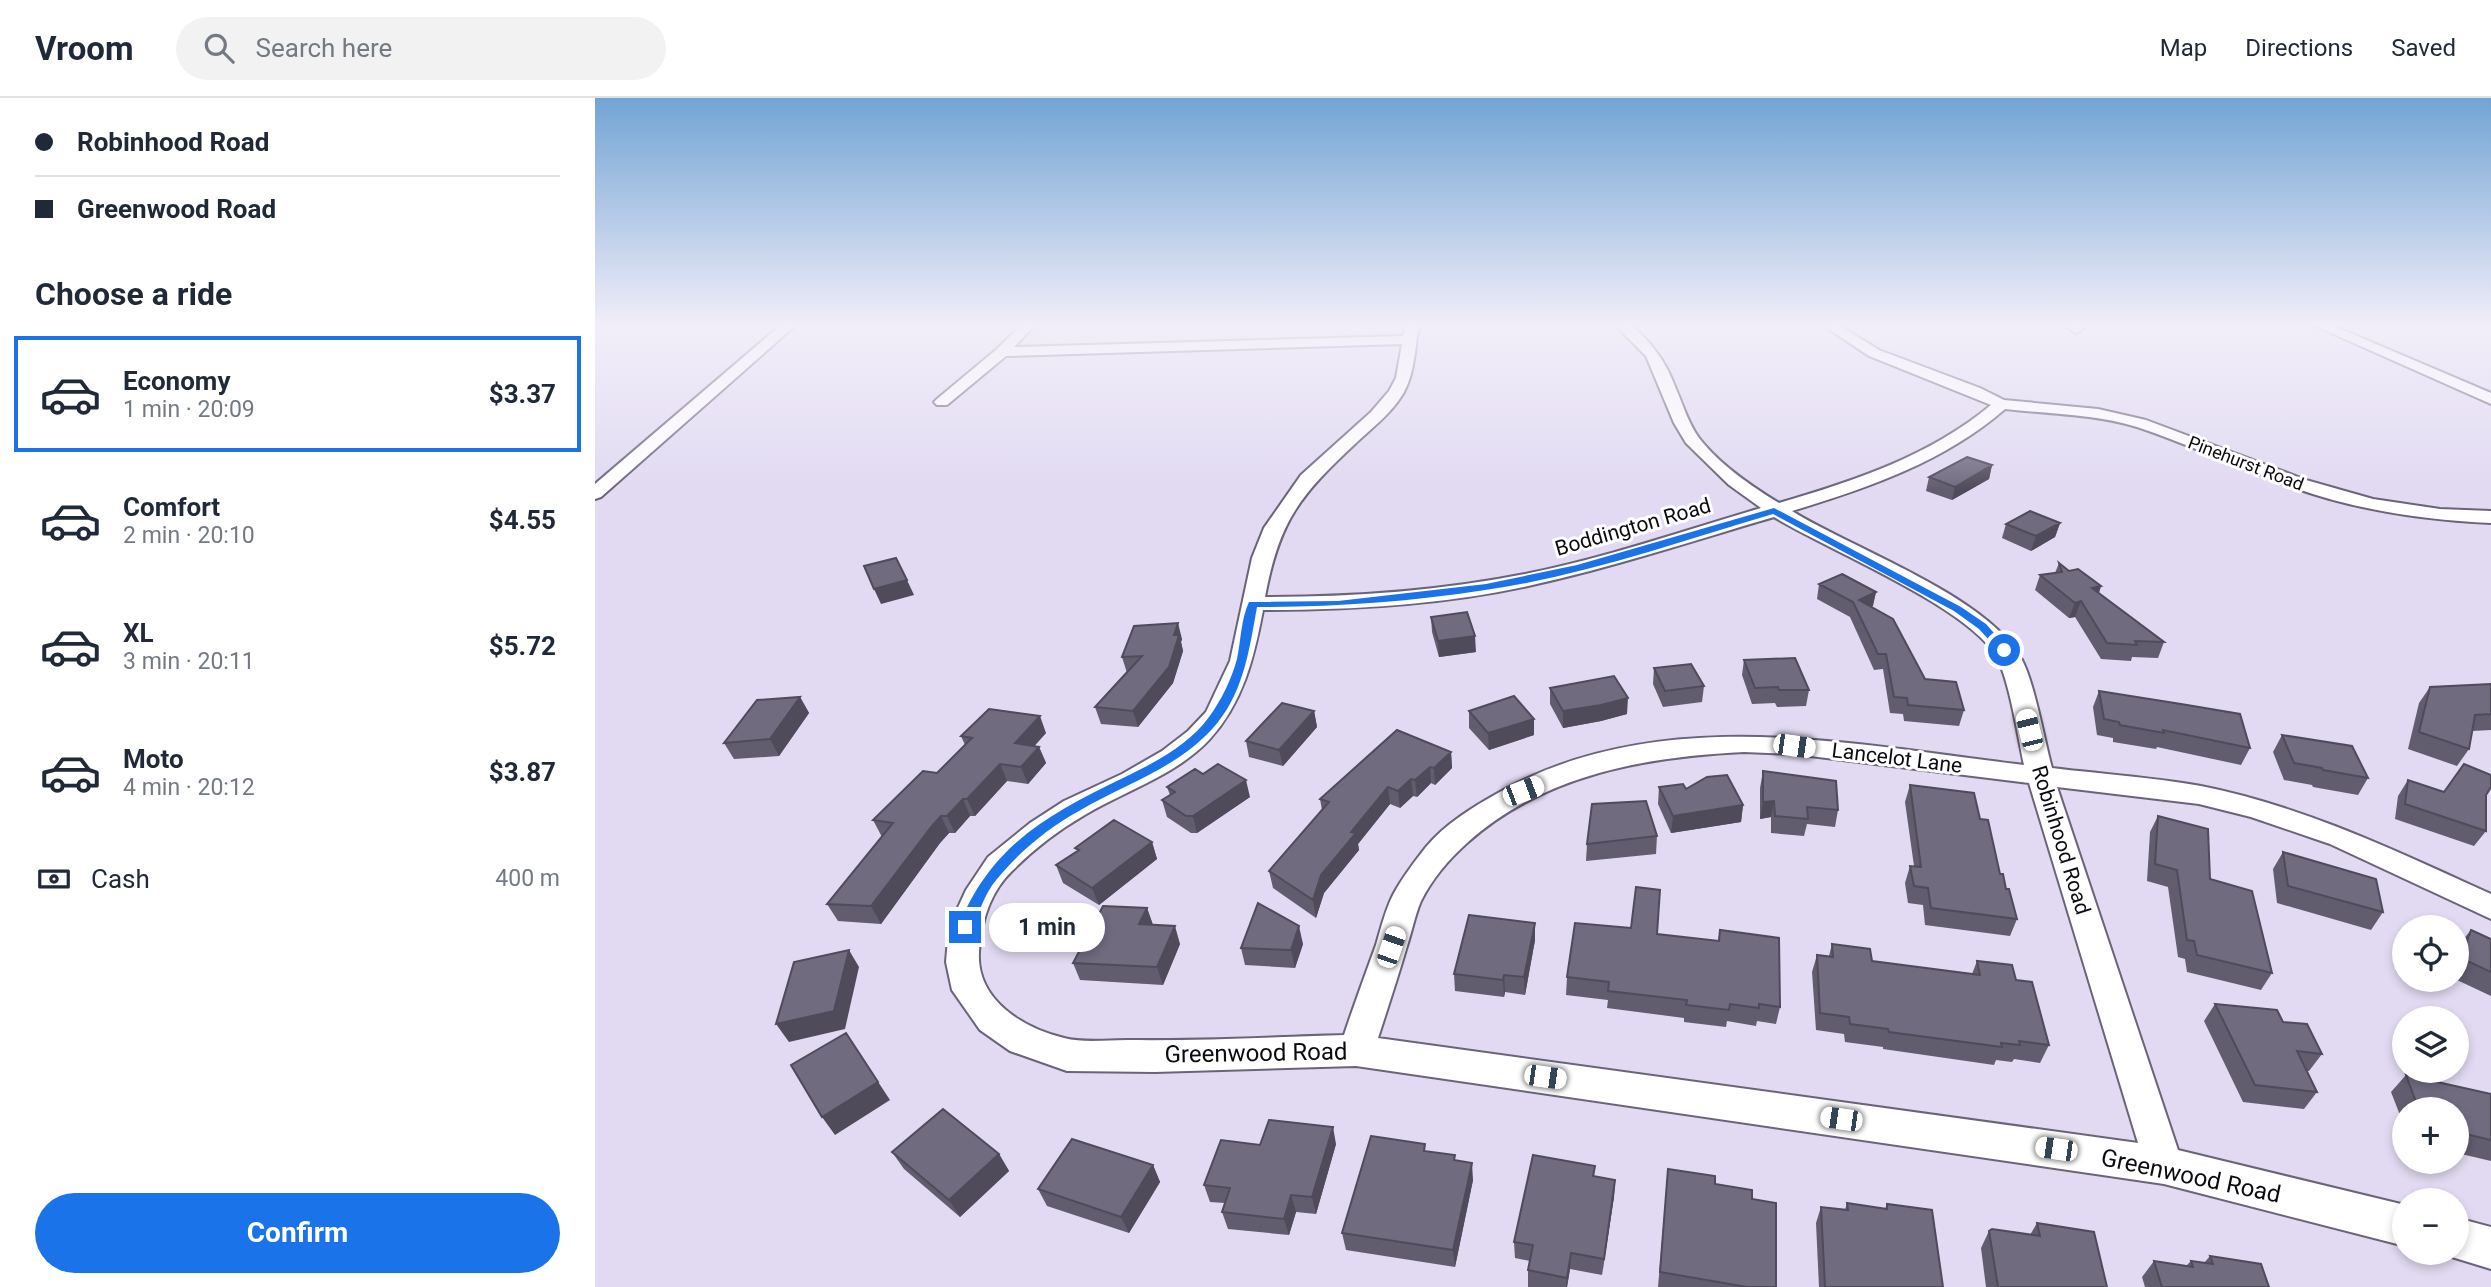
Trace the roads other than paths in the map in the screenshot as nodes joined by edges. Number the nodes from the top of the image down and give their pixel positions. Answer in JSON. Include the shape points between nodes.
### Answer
{"nodes":[{"id":1,"x":726,"y":379,"type":"edge"},
{"id":2,"x":969,"y":379,"type":"edge"},
{"id":3,"x":1402,"y":379,"type":"edge"},
{"id":4,"x":1667,"y":379,"type":"edge"},
{"id":5,"x":1944,"y":379,"type":"edge"},
{"id":6,"x":2446,"y":379,"type":"edge"},
{"id":7,"x":2491,"y":399,"type":"edge"},
{"id":8,"x":942,"y":402,"type":"dead end"},
{"id":9,"x":2001,"y":404,"type":"junction"},
{"id":10,"x":595,"y":493,"type":"edge"},
{"id":11,"x":1774,"y":511,"type":"junction"},
{"id":12,"x":2491,"y":517,"type":"edge"},
{"id":13,"x":1252,"y":604,"type":"junction"},
{"id":14,"x":2040,"y":775,"type":"junction"},
{"id":15,"x":2491,"y":907,"type":"edge"},
{"id":16,"x":1356,"y":1050,"type":"junction"},
{"id":17,"x":2164,"y":1165,"type":"junction"},
{"id":18,"x":2392,"y":1223,"type":"edge"},
{"id":19,"x":2469,"y":1242,"type":"edge"},
{"id":20,"x":2491,"y":1248,"type":"edge"}],
"edges":[{"from":1,"to":10,"type":"street"},
{"from":2,"to":8,"type":"street"},
{"from":3,"to":13,"type":"street","name":"Greenwood Road","via":[[1391,399],[1307,479],[1279,518],[1262,558]]},
{"from":4,"to":11,"type":"street","name":"Robinhood Road","via":[[1680,421],[1697,446]]},
{"from":5,"to":9,"type":"street","name":"Pinehurst Road"},
{"from":6,"to":7,"type":"street"},
{"from":9,"to":11,"type":"street","name":"Boddington Road","via":[[1979,423],[1915,460]]},
{"from":9,"to":12,"type":"street","name":"Pinehurst Road","via":[[2140,423],[2300,484],[2361,502],[2426,514]]},
{"from":11,"to":13,"type":"street","name":"Boddington Road","via":[[1579,568],[1486,587],[1338,604]]},
{"from":11,"to":14,"type":"street","name":"Robinhood Road","via":[[1958,609],[1990,633],[2012,664]]},
{"from":13,"to":16,"type":"street","name":"Greenwood Road","via":[[1242,661],[1214,719],[1171,757],[1067,812],[1009,855],[983,887],[969,915],[962,950],[964,974],[969,990],[992,1020],[1022,1040],[1067,1055]]},
{"from":14,"to":15,"type":"street","name":"Lancelot Lane","via":[[2177,791],[2257,809],[2352,842]]},
{"from":14,"to":16,"type":"street","name":"Lancelot Lane","via":[[1734,743],[1644,754],[1523,791],[1451,839],[1408,895]]},
{"from":14,"to":17,"type":"street","name":"Robinhood Road"},
{"from":16,"to":17,"type":"street","name":"Greenwood Road"},
{"from":17,"to":18,"type":"street","name":"Greenwood Road"},
{"from":19,"to":20,"type":"street"}]}
